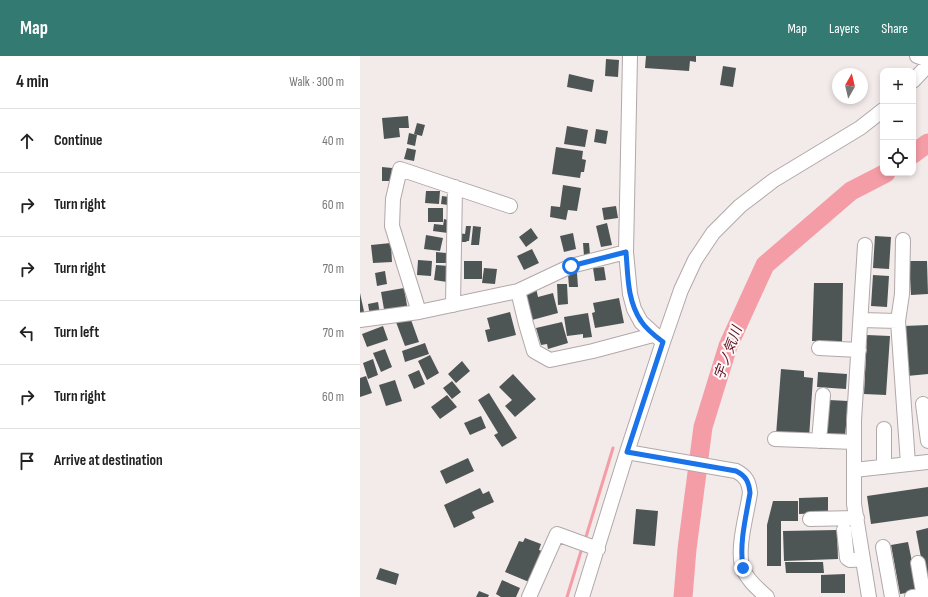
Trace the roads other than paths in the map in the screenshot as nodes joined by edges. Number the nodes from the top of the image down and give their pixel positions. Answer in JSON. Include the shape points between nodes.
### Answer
{"nodes":[{"id":1,"x":630,"y":56,"type":"edge"},
{"id":2,"x":917,"y":56,"type":"edge"},
{"id":3,"x":928,"y":60,"type":"edge"},
{"id":4,"x":928,"y":65,"type":"edge"},
{"id":5,"x":916,"y":78,"type":"edge"},
{"id":6,"x":880,"y":112,"type":"edge"},
{"id":7,"x":455,"y":187,"type":"junction"},
{"id":8,"x":510,"y":206,"type":"dead end"},
{"id":9,"x":903,"y":240,"type":"dead end"},
{"id":10,"x":865,"y":245,"type":"dead end"},
{"id":11,"x":626,"y":252,"type":"junction"},
{"id":12,"x":518,"y":291,"type":"junction"},
{"id":13,"x":453,"y":305,"type":"junction"},
{"id":14,"x":419,"y":312,"type":"junction"},
{"id":15,"x":360,"y":320,"type":"edge"},
{"id":16,"x":861,"y":320,"type":"junction"},
{"id":17,"x":898,"y":320,"type":"junction"},
{"id":18,"x":658,"y":338,"type":"junction"},
{"id":19,"x":819,"y":348,"type":"dead end"},
{"id":20,"x":859,"y":350,"type":"junction"},
{"id":21,"x":823,"y":395,"type":"dead end"},
{"id":22,"x":923,"y":404,"type":"dead end"},
{"id":23,"x":884,"y":429,"type":"dead end"},
{"id":24,"x":775,"y":439,"type":"dead end"},
{"id":25,"x":819,"y":441,"type":"junction"},
{"id":26,"x":928,"y":441,"type":"edge"},
{"id":27,"x":854,"y":442,"type":"junction"},
{"id":28,"x":627,"y":452,"type":"junction"},
{"id":29,"x":928,"y":462,"type":"edge"},
{"id":30,"x":908,"y":464,"type":"junction"},
{"id":31,"x":884,"y":467,"type":"junction"},
{"id":32,"x":854,"y":470,"type":"junction"},
{"id":33,"x":856,"y":518,"type":"junction"},
{"id":34,"x":810,"y":519,"type":"dead end"},
{"id":35,"x":844,"y":530,"type":"dead end"},
{"id":36,"x":883,"y":547,"type":"dead end"},
{"id":37,"x":598,"y":549,"type":"junction"},
{"id":38,"x":863,"y":559,"type":"junction"},
{"id":39,"x":918,"y":563,"type":"dead end"},
{"id":40,"x":528,"y":597,"type":"edge"},
{"id":41,"x":582,"y":597,"type":"edge"},
{"id":42,"x":767,"y":597,"type":"edge"},
{"id":43,"x":869,"y":597,"type":"edge"},
{"id":44,"x":892,"y":597,"type":"edge"},
{"id":45,"x":912,"y":597,"type":"edge"}],
"edges":[{"from":1,"to":11,"type":"street"},
{"from":2,"to":3,"type":"street"},
{"from":4,"to":5,"type":"street"},
{"from":6,"to":18,"type":"street","via":[[860,128],[774,180],[740,206],[712,233],[695,260]]},
{"from":7,"to":8,"type":"street"},
{"from":7,"to":13,"type":"street"},
{"from":7,"to":14,"type":"street","via":[[400,169],[393,199],[392,226]]},
{"from":9,"to":17,"type":"street","via":[[902,294]]},
{"from":10,"to":16,"type":"street"},
{"from":11,"to":12,"type":"street","via":[[571,266]]},
{"from":11,"to":18,"type":"street","via":[[633,304],[641,322]]},
{"from":12,"to":13,"type":"street"},
{"from":12,"to":18,"type":"street","via":[[534,350],[550,360]]},
{"from":13,"to":14,"type":"street"},
{"from":14,"to":15,"type":"street"},
{"from":16,"to":17,"type":"street"},
{"from":16,"to":20,"type":"street"},
{"from":17,"to":30,"type":"street"},
{"from":18,"to":28,"type":"street"},
{"from":19,"to":20,"type":"street"},
{"from":20,"to":27,"type":"street"},
{"from":21,"to":25,"type":"street"},
{"from":22,"to":26,"type":"street"},
{"from":23,"to":31,"type":"street"},
{"from":24,"to":25,"type":"street"},
{"from":25,"to":27,"type":"street"},
{"from":27,"to":32,"type":"street"},
{"from":28,"to":37,"type":"street"},
{"from":28,"to":42,"type":"street","via":[[743,474],[750,486],[741,546],[743,568],[748,578]]},
{"from":29,"to":30,"type":"street"},
{"from":30,"to":31,"type":"street"},
{"from":31,"to":32,"type":"street"},
{"from":32,"to":33,"type":"street"},
{"from":33,"to":34,"type":"street"},
{"from":33,"to":38,"type":"street"},
{"from":35,"to":38,"type":"street","via":[[847,558]]},
{"from":36,"to":44,"type":"street"},
{"from":37,"to":40,"type":"street","via":[[557,534]]},
{"from":37,"to":41,"type":"street"},
{"from":38,"to":43,"type":"street"},
{"from":39,"to":45,"type":"street","via":[[923,592],[922,595]]}]}
